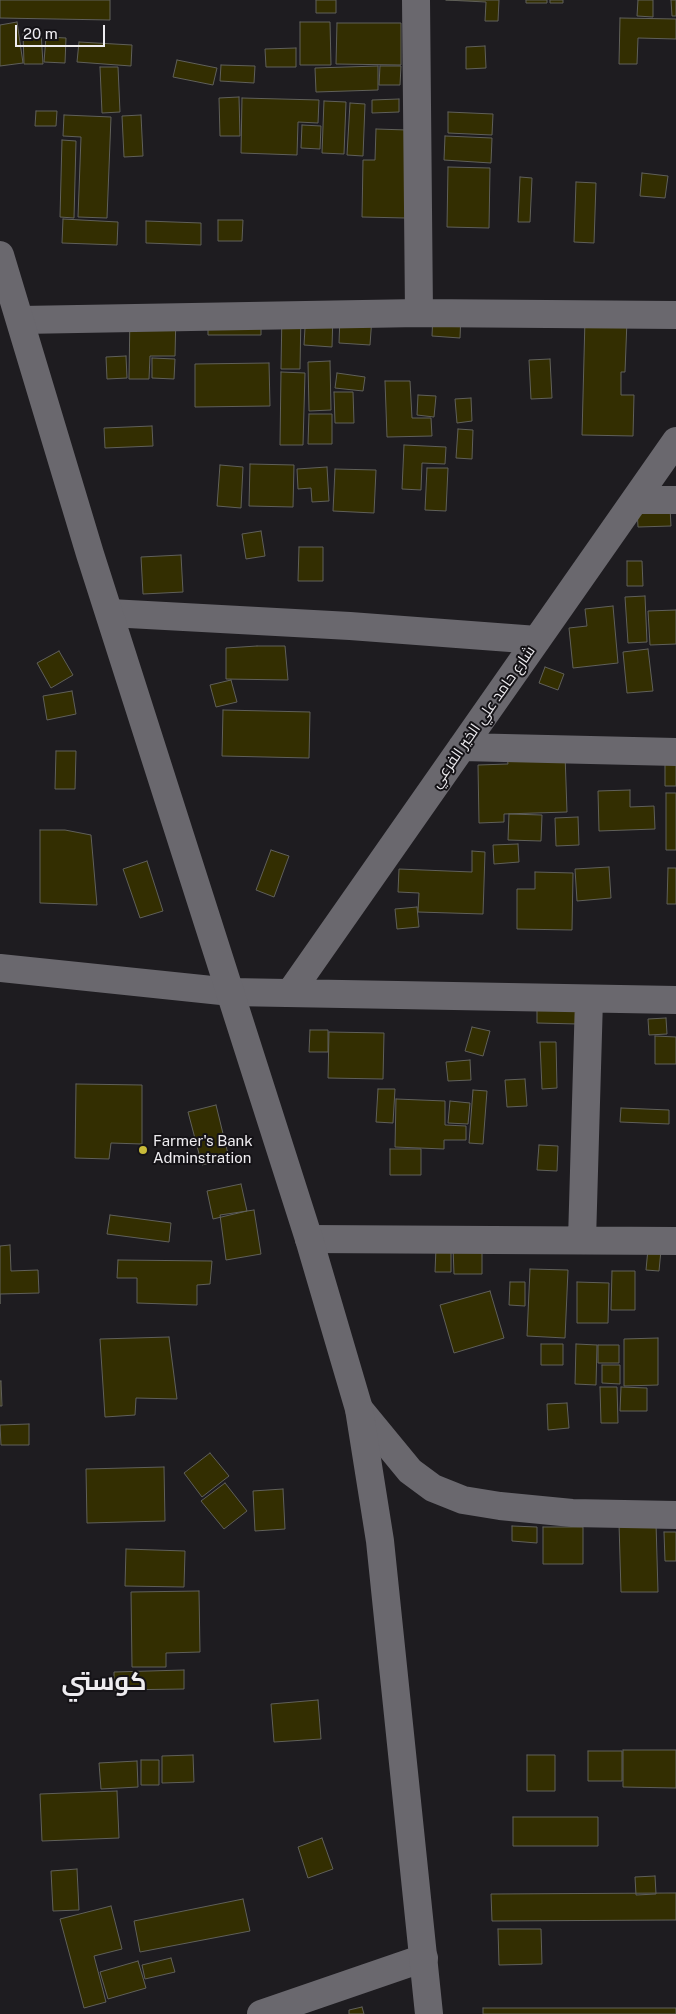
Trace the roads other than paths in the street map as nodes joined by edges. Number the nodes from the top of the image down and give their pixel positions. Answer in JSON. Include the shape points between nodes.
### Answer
{"nodes":[{"id":1,"x":416,"y":0,"type":"edge"},
{"id":2,"x":0,"y":255,"type":"edge"},
{"id":3,"x":420,"y":313,"type":"junction"},
{"id":4,"x":676,"y":315,"type":"edge"},
{"id":5,"x":21,"y":320,"type":"junction"},
{"id":6,"x":676,"y":441,"type":"edge"},
{"id":7,"x":635,"y":500,"type":"junction"},
{"id":8,"x":676,"y":500,"type":"edge"},
{"id":9,"x":110,"y":614,"type":"junction"},
{"id":10,"x":537,"y":640,"type":"junction"},
{"id":11,"x":462,"y":747,"type":"junction"},
{"id":12,"x":676,"y":752,"type":"edge"},
{"id":13,"x":0,"y":968,"type":"edge"},
{"id":14,"x":231,"y":992,"type":"junction"},
{"id":15,"x":290,"y":993,"type":"junction"},
{"id":16,"x":589,"y":999,"type":"junction"},
{"id":17,"x":676,"y":1000,"type":"edge"},
{"id":18,"x":309,"y":1239,"type":"junction"},
{"id":19,"x":582,"y":1240,"type":"junction"},
{"id":20,"x":676,"y":1241,"type":"edge"},
{"id":21,"x":359,"y":1409,"type":"junction"},
{"id":22,"x":676,"y":1515,"type":"edge"},
{"id":23,"x":424,"y":1958,"type":"junction"},
{"id":24,"x":261,"y":2014,"type":"edge"},
{"id":25,"x":429,"y":2014,"type":"edge"}],
"edges":[{"from":1,"to":3,"type":"street"},
{"from":2,"to":5,"type":"street"},
{"from":3,"to":4,"type":"street"},
{"from":3,"to":5,"type":"street"},
{"from":5,"to":9,"type":"street"},
{"from":6,"to":7,"type":"street","name":"شارع حامد علي الخير الفرعي"},
{"from":7,"to":8,"type":"street"},
{"from":7,"to":10,"type":"street","name":"شارع حامد علي الخير الفرعي"},
{"from":9,"to":10,"type":"street","via":[[350,626]]},
{"from":9,"to":14,"type":"street"},
{"from":10,"to":11,"type":"street","name":"شارع حامد علي الخير الفرعي"},
{"from":11,"to":12,"type":"street"},
{"from":11,"to":15,"type":"street","name":"شارع حامد علي الخير الفرعي"},
{"from":13,"to":14,"type":"street"},
{"from":14,"to":15,"type":"street"},
{"from":14,"to":18,"type":"street"},
{"from":15,"to":16,"type":"street"},
{"from":16,"to":17,"type":"street"},
{"from":16,"to":19,"type":"street"},
{"from":18,"to":19,"type":"street"},
{"from":18,"to":21,"type":"street"},
{"from":19,"to":20,"type":"street"},
{"from":21,"to":22,"type":"street","via":[[410,1471],[433,1488],[463,1500],[572,1513]]},
{"from":21,"to":23,"type":"street","via":[[380,1540]]},
{"from":23,"to":24,"type":"street"},
{"from":23,"to":25,"type":"street"}]}
